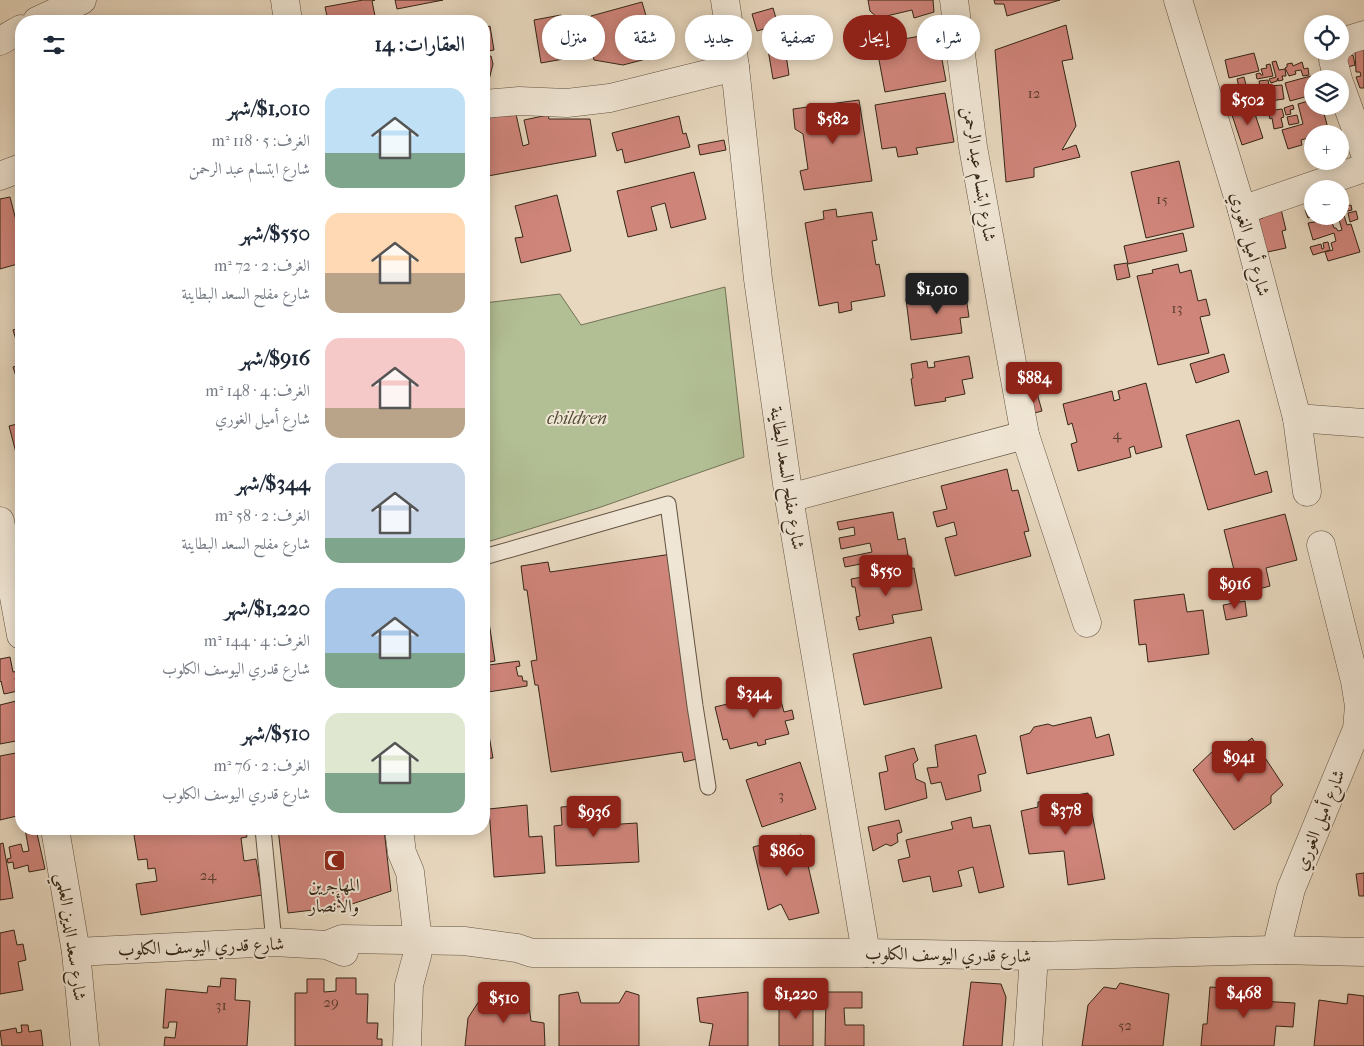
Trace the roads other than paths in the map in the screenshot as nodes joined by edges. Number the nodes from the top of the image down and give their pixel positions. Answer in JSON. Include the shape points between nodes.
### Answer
{"nodes":[{"id":1,"x":82,"y":0,"type":"edge"},
{"id":2,"x":285,"y":0,"type":"edge"},
{"id":3,"x":725,"y":0,"type":"edge"},
{"id":4,"x":954,"y":0,"type":"edge"},
{"id":5,"x":1178,"y":0,"type":"edge"},
{"id":6,"x":49,"y":15,"type":"edge"},
{"id":7,"x":287,"y":15,"type":"edge"},
{"id":8,"x":15,"y":32,"type":"edge"},
{"id":9,"x":1364,"y":35,"type":"edge"},
{"id":10,"x":1349,"y":40,"type":"edge"},
{"id":11,"x":0,"y":41,"type":"edge"},
{"id":12,"x":735,"y":67,"type":"junction"},
{"id":13,"x":490,"y":103,"type":"edge"},
{"id":14,"x":1349,"y":110,"type":"edge"},
{"id":15,"x":1364,"y":151,"type":"edge"},
{"id":16,"x":1364,"y":168,"type":"edge"},
{"id":17,"x":15,"y":170,"type":"edge"},
{"id":18,"x":0,"y":176,"type":"edge"},
{"id":19,"x":1242,"y":210,"type":"junction"},
{"id":20,"x":1297,"y":418,"type":"junction"},
{"id":21,"x":1364,"y":423,"type":"edge"},
{"id":22,"x":1025,"y":435,"type":"junction"},
{"id":23,"x":1307,"y":492,"type":"dead end"},
{"id":24,"x":789,"y":498,"type":"junction"},
{"id":25,"x":0,"y":521,"type":"edge"},
{"id":26,"x":1321,"y":545,"type":"dead end"},
{"id":27,"x":490,"y":555,"type":"edge"},
{"id":28,"x":15,"y":602,"type":"edge"},
{"id":29,"x":1088,"y":623,"type":"dead end"},
{"id":30,"x":708,"y":787,"type":"dead end"},
{"id":31,"x":56,"y":835,"type":"edge"},
{"id":32,"x":264,"y":835,"type":"edge"},
{"id":33,"x":401,"y":841,"type":"edge"},
{"id":34,"x":274,"y":942,"type":"junction"},
{"id":35,"x":410,"y":948,"type":"junction"},
{"id":36,"x":1276,"y":950,"type":"junction"},
{"id":37,"x":76,"y":952,"type":"junction"},
{"id":38,"x":1364,"y":952,"type":"edge"},
{"id":39,"x":866,"y":953,"type":"junction"},
{"id":40,"x":1034,"y":956,"type":"junction"},
{"id":41,"x":85,"y":1046,"type":"edge"},
{"id":42,"x":407,"y":1046,"type":"edge"},
{"id":43,"x":1028,"y":1046,"type":"edge"}],
"edges":[{"from":1,"to":6,"type":"street"},
{"from":2,"to":7,"type":"street"},
{"from":3,"to":12,"type":"street","name":"شارع مفلح السعد البطاينة"},
{"from":4,"to":22,"type":"street","name":"شارع ابتسام عبد الرحمن","via":[[972,147]]},
{"from":5,"to":19,"type":"street","name":"شارع أميل الغوري"},
{"from":8,"to":11,"type":"street"},
{"from":9,"to":10,"type":"street"},
{"from":12,"to":13,"type":"street","via":[[610,98],[567,103]]},
{"from":12,"to":24,"type":"street","name":"شارع مفلح السعد البطاينة","via":[[758,279]]},
{"from":14,"to":15,"type":"street"},
{"from":16,"to":19,"type":"street"},
{"from":17,"to":18,"type":"street"},
{"from":19,"to":20,"type":"street","name":"شارع أميل الغوري"},
{"from":20,"to":21,"type":"street"},
{"from":20,"to":23,"type":"street","name":"شارع أميل الغوري"},
{"from":22,"to":24,"type":"street"},
{"from":22,"to":29,"type":"street","name":"شارع ابتسام عبد الرحمن"},
{"from":24,"to":39,"type":"street","name":"شارع مفلح السعد البطاينة"},
{"from":25,"to":28,"type":"street"},
{"from":26,"to":36,"type":"street","name":"شارع أميل الغوري","via":[[1355,681],[1359,706],[1357,729],[1291,889]]},
{"from":27,"to":30,"type":"lane","via":[[668,504]]},
{"from":31,"to":37,"type":"street","name":"شارع سعد الدين العلمي"},
{"from":32,"to":34,"type":"lane"},
{"from":33,"to":35,"type":"street","via":[[398,873]]},
{"from":34,"to":35,"type":"street","name":"شارع قدري اليوسف الكلوب","via":[[326,945],[344,952]]},
{"from":34,"to":37,"type":"street","name":"شارع قدري اليوسف الكلوب"},
{"from":35,"to":39,"type":"street","name":"شارع قدري اليوسف الكلوب","via":[[464,960],[517,958],[532,953]]},
{"from":35,"to":42,"type":"street"},
{"from":36,"to":38,"type":"street","name":"شارع قدري اليوسف الكلوب"},
{"from":36,"to":40,"type":"street","name":"شارع قدري اليوسف الكلوب"},
{"from":37,"to":41,"type":"street","name":"شارع سعد الدين العلمي"},
{"from":39,"to":40,"type":"street","name":"شارع قدري اليوسف الكلوب"},
{"from":40,"to":43,"type":"street"}]}
